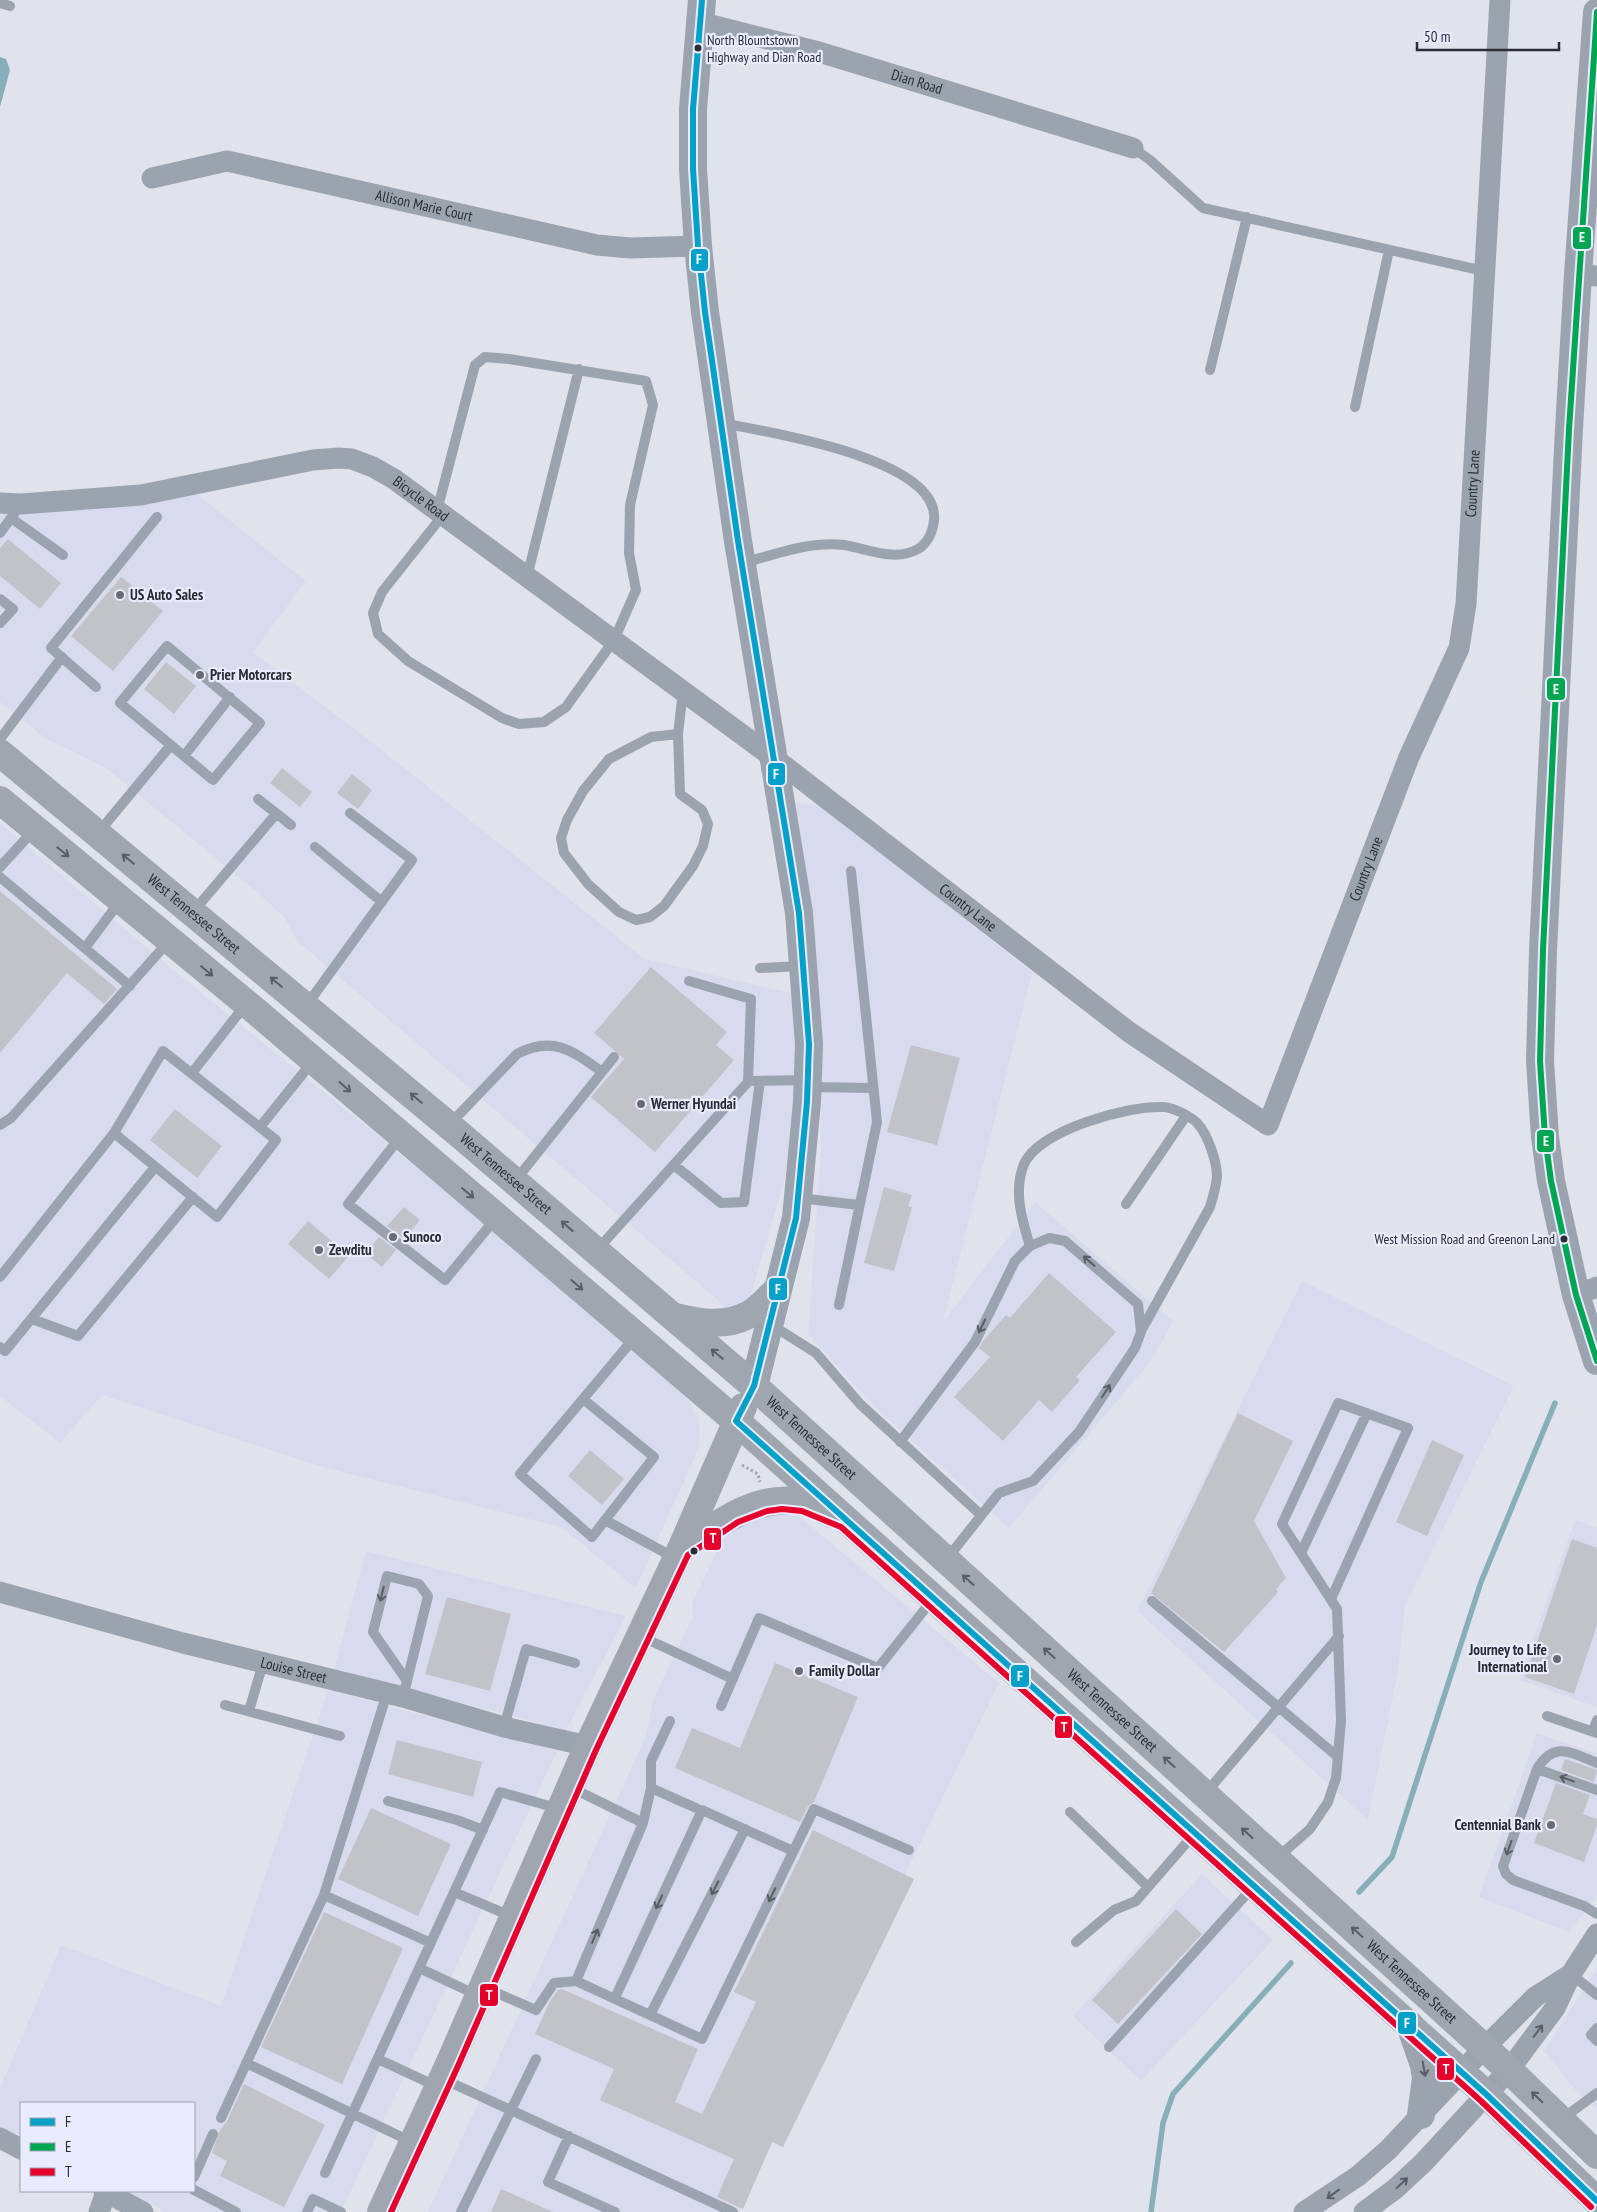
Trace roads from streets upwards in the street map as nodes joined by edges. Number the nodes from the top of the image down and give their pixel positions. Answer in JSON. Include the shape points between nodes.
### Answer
{"nodes":[{"id":1,"x":1500,"y":0,"type":"edge"},
{"id":2,"x":701,"y":11,"type":"edge"},
{"id":3,"x":1597,"y":12,"type":"edge"},
{"id":4,"x":1133,"y":148,"type":"road end"},
{"id":5,"x":152,"y":178,"type":"dead end"},
{"id":6,"x":698,"y":246,"type":"junction"},
{"id":7,"x":1587,"y":275,"type":"edge"},
{"id":8,"x":10,"y":508,"type":"edge"},
{"id":9,"x":0,"y":753,"type":"edge"},
{"id":10,"x":774,"y":758,"type":"junction"},
{"id":11,"x":0,"y":800,"type":"edge"},
{"id":12,"x":192,"y":913,"type":"junction"},
{"id":13,"x":170,"y":940,"type":"junction"},
{"id":14,"x":778,"y":1289,"type":"junction"},
{"id":15,"x":1586,"y":1291,"type":"edge"},
{"id":16,"x":671,"y":1315,"type":"junction"},
{"id":17,"x":1597,"y":1361,"type":"edge"},
{"id":18,"x":754,"y":1386,"type":"junction"},
{"id":19,"x":736,"y":1421,"type":"junction"},
{"id":20,"x":846,"y":1520,"type":"junction"},
{"id":21,"x":678,"y":1554,"type":"junction"},
{"id":22,"x":0,"y":1592,"type":"edge"},
{"id":23,"x":588,"y":1746,"type":"junction"},
{"id":24,"x":1221,"y":1855,"type":"junction"},
{"id":25,"x":1276,"y":1858,"type":"junction"},
{"id":26,"x":1255,"y":1885,"type":"junction"},
{"id":27,"x":1310,"y":1889,"type":"junction"},
{"id":28,"x":1597,"y":1934,"type":"edge"},
{"id":29,"x":1571,"y":1974,"type":"junction"},
{"id":30,"x":1410,"y":2025,"type":"junction"},
{"id":31,"x":1484,"y":2048,"type":"junction"},
{"id":32,"x":1509,"y":2070,"type":"junction"},
{"id":33,"x":1462,"y":2072,"type":"junction"},
{"id":34,"x":1487,"y":2094,"type":"junction"},
{"id":35,"x":1421,"y":2115,"type":"junction"},
{"id":36,"x":0,"y":2138,"type":"edge"},
{"id":37,"x":20,"y":2148,"type":"edge"},
{"id":38,"x":1597,"y":2154,"type":"edge"},
{"id":39,"x":105,"y":2192,"type":"edge"},
{"id":40,"x":107,"y":2192,"type":"edge"},
{"id":41,"x":1597,"y":2201,"type":"edge"},
{"id":42,"x":99,"y":2212,"type":"edge"},
{"id":43,"x":143,"y":2212,"type":"edge"},
{"id":44,"x":381,"y":2212,"type":"edge"},
{"id":45,"x":1304,"y":2212,"type":"edge"},
{"id":46,"x":1364,"y":2212,"type":"edge"}],
"edges":[{"from":1,"to":10,"type":"street","name":"Country Lane","via":[[1466,604],[1459,648],[1409,757],[1268,1125],[1129,1032]]},
{"from":2,"to":4,"type":"street","name":"Dian Road","via":[[819,52]]},
{"from":2,"to":6,"type":"main road","via":[[693,108]]},
{"from":3,"to":7,"type":"main road"},
{"from":5,"to":6,"type":"street","name":"Allison Marie Court","via":[[227,161],[598,245],[630,248]]},
{"from":6,"to":10,"type":"main road","via":[[721,423]]},
{"from":7,"to":15,"type":"main road","via":[[1543,950],[1540,1061],[1551,1181]]},
{"from":8,"to":10,"type":"street","name":"Bicycle Road","via":[[141,495],[313,460],[352,459],[394,479]]},
{"from":12,"to":9,"type":"main road","name":"West Tennessee Street","one_way":true},
{"from":10,"to":14,"type":"main road","via":[[798,913],[808,1044],[796,1218]]},
{"from":11,"to":13,"type":"main road","one_way":true},
{"from":12,"to":13,"type":"main road"},
{"from":16,"to":12,"type":"main road","name":"West Tennessee Street","one_way":true},
{"from":13,"to":19,"type":"main road","one_way":true},
{"from":14,"to":16,"type":"main road","via":[[749,1315],[730,1321],[709,1325]]},
{"from":14,"to":18,"type":"main road"},
{"from":15,"to":17,"type":"main road"},
{"from":18,"to":16,"type":"main road","name":"West Tennessee Street","one_way":true},
{"from":18,"to":19,"type":"main road"},
{"from":25,"to":18,"type":"main road","name":"West Tennessee Street","one_way":true},
{"from":19,"to":20,"type":"main road"},
{"from":19,"to":21,"type":"main road"},
{"from":20,"to":21,"type":"main road","via":[[804,1502],[782,1500],[765,1503],[734,1514]]},
{"from":20,"to":24,"type":"main road"},
{"from":21,"to":23,"type":"main road"},
{"from":22,"to":23,"type":"street","name":"Louise Street","via":[[263,1663],[399,1690],[504,1727]]},
{"from":23,"to":44,"type":"main road"},
{"from":24,"to":25,"type":"main road","via":[[1266,1862]]},
{"from":24,"to":26,"type":"main road"},
{"from":25,"to":27,"type":"main road","name":"West Tennessee Street"},
{"from":26,"to":27,"type":"main road","via":[[1286,1884]]},
{"from":26,"to":30,"type":"main road"},
{"from":31,"to":27,"type":"main road","name":"West Tennessee Street","one_way":true},
{"from":28,"to":29,"type":"street"},
{"from":29,"to":31,"type":"street","via":[[1535,1997]]},
{"from":32,"to":29,"type":"street","one_way":true,"via":[[1555,2008]]},
{"from":30,"to":33,"type":"main road"},
{"from":30,"to":35,"type":"main road","one_way":true,"via":[[1426,2078]]},
{"from":31,"to":32,"type":"main road","name":"West Tennessee Street"},
{"from":31,"to":33,"type":"street"},
{"from":32,"to":34,"type":"street"},
{"from":38,"to":32,"type":"main road","name":"West Tennessee Street","one_way":true},
{"from":33,"to":34,"type":"main road"},
{"from":33,"to":35,"type":"street"},
{"from":34,"to":41,"type":"main road"},
{"from":46,"to":34,"type":"street","one_way":true,"via":[[1423,2164]]},
{"from":35,"to":45,"type":"street","one_way":true,"via":[[1358,2176]]},
{"from":36,"to":37,"type":"street"},
{"from":39,"to":42,"type":"street"},
{"from":40,"to":43,"type":"street"}]}
